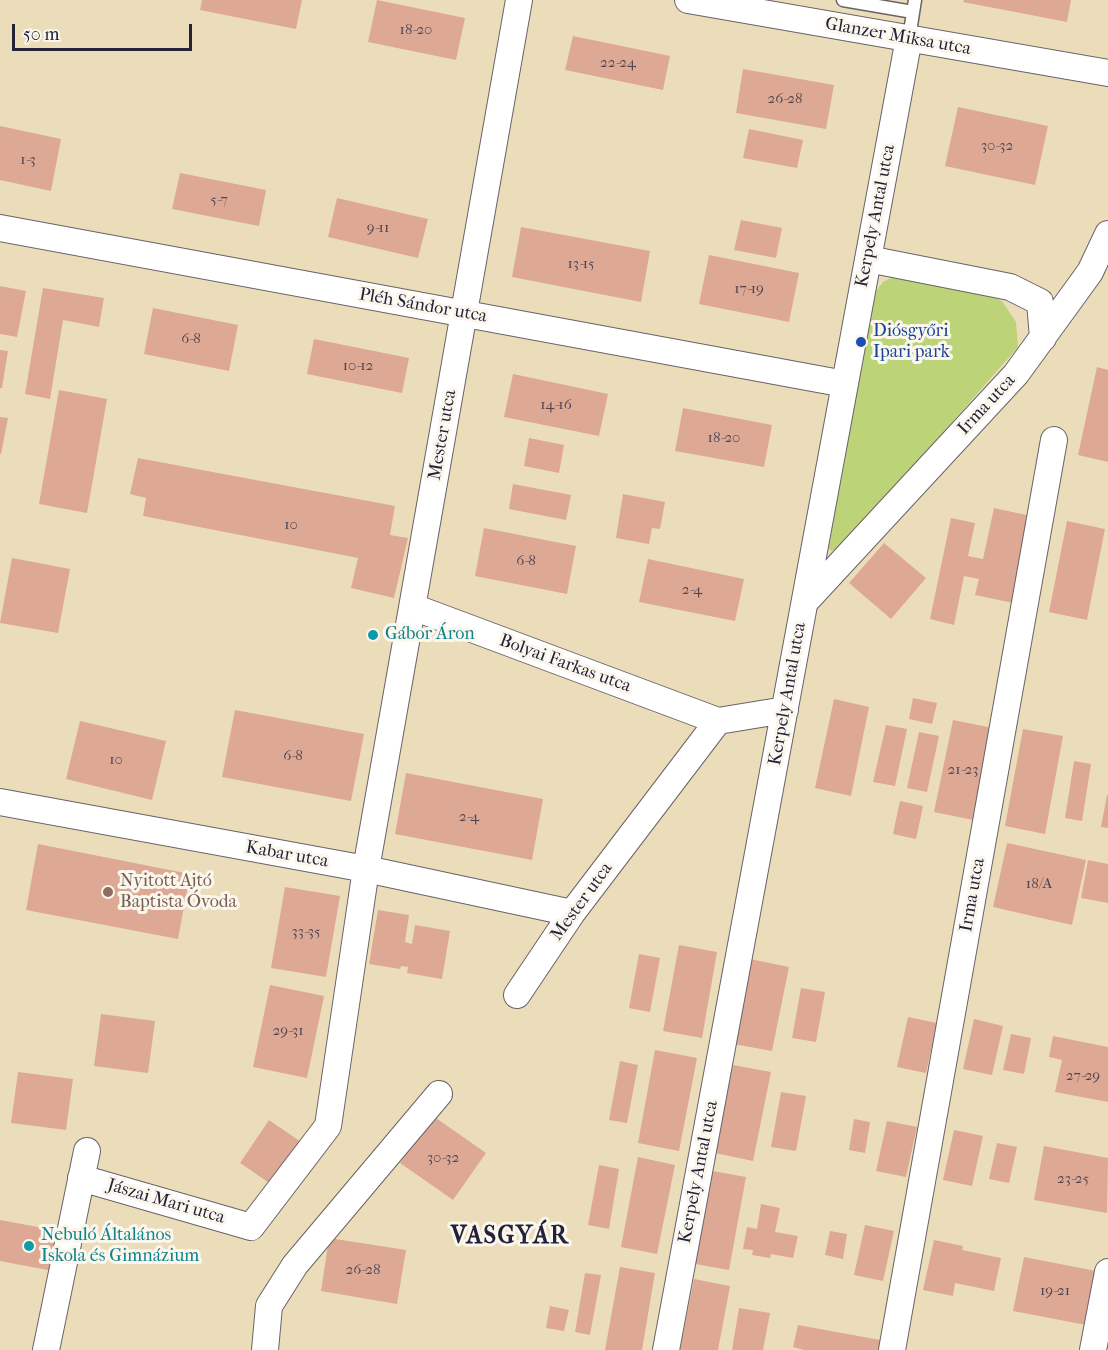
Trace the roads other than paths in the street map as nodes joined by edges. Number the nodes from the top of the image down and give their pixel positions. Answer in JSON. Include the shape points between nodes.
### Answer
{"nodes":[{"id":1,"x":519,"y":0,"type":"edge"},
{"id":2,"x":688,"y":0,"type":"edge"},
{"id":3,"x":843,"y":0,"type":"edge"},
{"id":4,"x":914,"y":6,"type":"edge"},
{"id":5,"x":769,"y":7,"type":"edge"},
{"id":6,"x":909,"y":38,"type":"junction"},
{"id":7,"x":1108,"y":73,"type":"edge"},
{"id":8,"x":0,"y":228,"type":"edge"},
{"id":9,"x":1108,"y":234,"type":"edge"},
{"id":10,"x":868,"y":259,"type":"junction"},
{"id":11,"x":464,"y":314,"type":"junction"},
{"id":12,"x":1043,"y":338,"type":"junction"},
{"id":13,"x":845,"y":384,"type":"junction"},
{"id":14,"x":1054,"y":440,"type":"dead end"},
{"id":15,"x":805,"y":602,"type":"junction"},
{"id":16,"x":413,"y":607,"type":"junction"},
{"id":17,"x":785,"y":710,"type":"junction"},
{"id":18,"x":718,"y":721,"type":"junction"},
{"id":19,"x":0,"y":802,"type":"edge"},
{"id":20,"x":366,"y":869,"type":"junction"},
{"id":21,"x":572,"y":913,"type":"junction"},
{"id":22,"x":517,"y":995,"type":"dead end"},
{"id":23,"x":439,"y":1094,"type":"dead end"},
{"id":24,"x":87,"y":1151,"type":"dead end"},
{"id":25,"x":81,"y":1178,"type":"junction"},
{"id":26,"x":251,"y":1227,"type":"joint"},
{"id":27,"x":1108,"y":1272,"type":"edge"},
{"id":28,"x":46,"y":1350,"type":"edge"},
{"id":29,"x":265,"y":1350,"type":"edge"},
{"id":30,"x":666,"y":1350,"type":"edge"},
{"id":31,"x":892,"y":1350,"type":"edge"},
{"id":32,"x":1093,"y":1350,"type":"edge"}],
"edges":[{"from":1,"to":11,"type":"street","name":"Mester utca"},
{"from":2,"to":5,"type":"street","name":"Glanzer Miksa utca"},
{"from":3,"to":4,"type":"lane"},
{"from":4,"to":6,"type":"lane"},
{"from":5,"to":6,"type":"street","name":"Glanzer Miksa utca"},
{"from":6,"to":7,"type":"street","name":"Glanzer Miksa utca"},
{"from":6,"to":10,"type":"street","name":"Kerpely Antal utca"},
{"from":8,"to":11,"type":"street","name":"Pléh Sándor utca"},
{"from":9,"to":12,"type":"street","name":"Irma utca","via":[[1090,272]]},
{"from":10,"to":12,"type":"street","via":[[1010,287],[1040,302]]},
{"from":10,"to":13,"type":"street","name":"Kerpely Antal utca"},
{"from":11,"to":13,"type":"street","name":"Pléh Sándor utca"},
{"from":11,"to":16,"type":"street","name":"Mester utca"},
{"from":12,"to":15,"type":"street","name":"Irma utca","via":[[1016,374]]},
{"from":13,"to":15,"type":"street","name":"Kerpely Antal utca"},
{"from":14,"to":31,"type":"street","name":"Irma utca"},
{"from":15,"to":17,"type":"street","name":"Kerpely Antal utca"},
{"from":16,"to":18,"type":"street","name":"Bolyai Farkas utca"},
{"from":16,"to":20,"type":"street","name":"Mester utca"},
{"from":17,"to":18,"type":"street"},
{"from":17,"to":30,"type":"street","name":"Kerpely Antal utca"},
{"from":18,"to":21,"type":"street","name":"Mester utca"},
{"from":19,"to":20,"type":"street","name":"Kabar utca"},
{"from":20,"to":21,"type":"street","name":"Kabar utca"},
{"from":20,"to":26,"type":"street","name":"Mester utca","via":[[328,1126]]},
{"from":21,"to":22,"type":"street","name":"Mester utca"},
{"from":23,"to":29,"type":"street","via":[[295,1265],[269,1306]]},
{"from":24,"to":25,"type":"street","name":"Jászai Mari utca"},
{"from":25,"to":26,"type":"street","name":"Jászai Mari utca"},
{"from":25,"to":28,"type":"street","name":"Jászai Mari utca"},
{"from":27,"to":32,"type":"street"}]}
